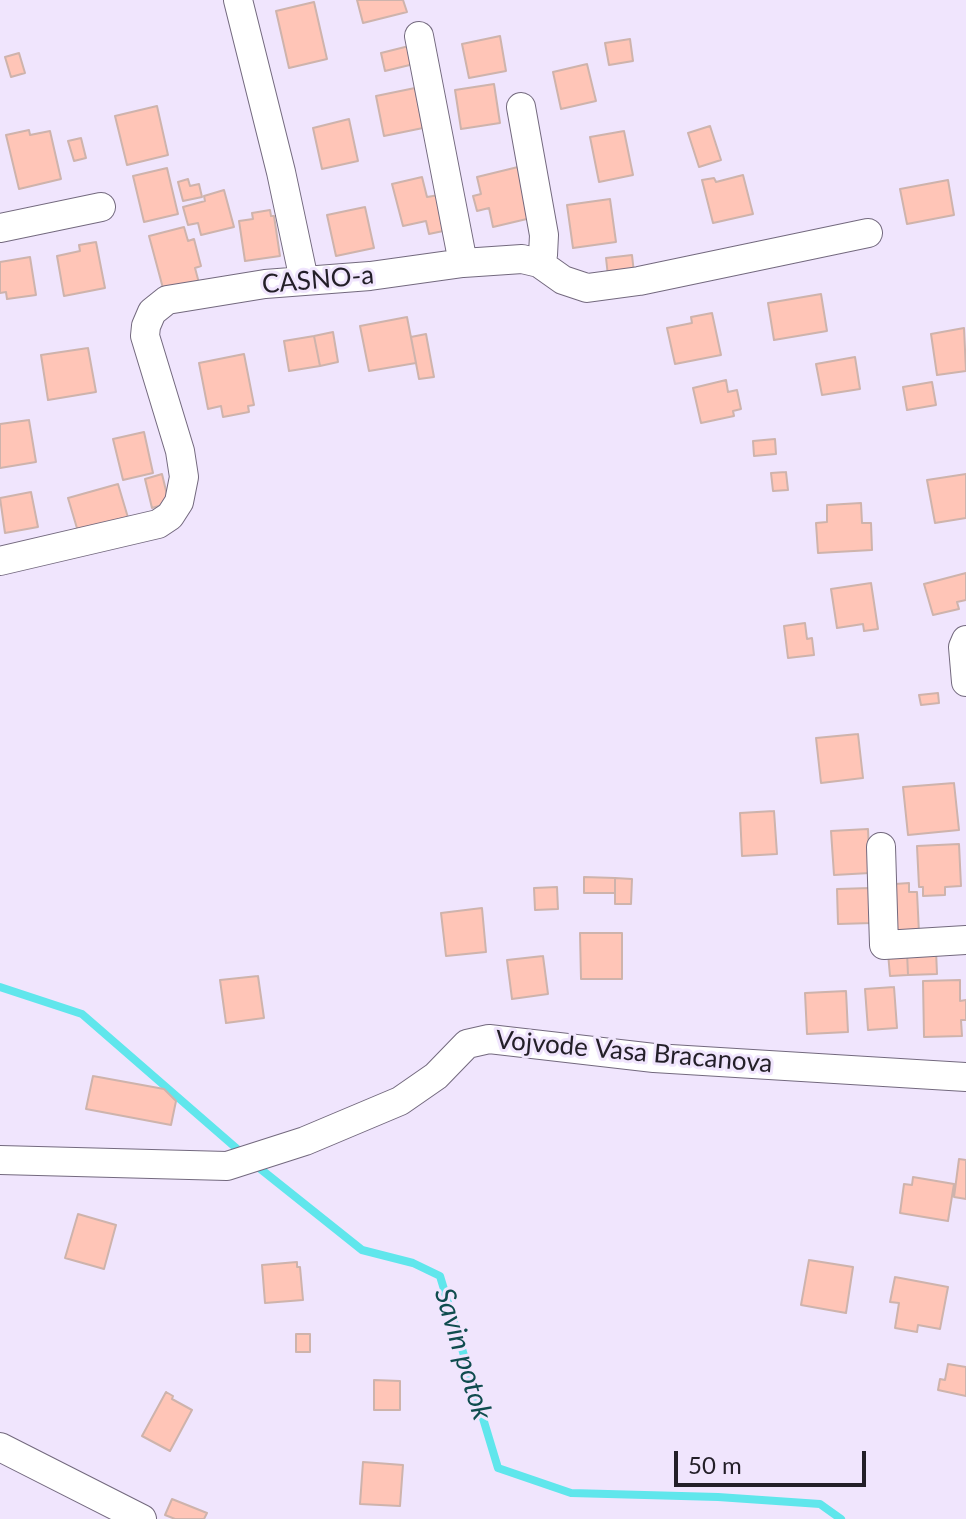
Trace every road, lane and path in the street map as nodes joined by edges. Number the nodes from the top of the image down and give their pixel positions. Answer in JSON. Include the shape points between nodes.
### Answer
{"nodes":[{"id":1,"x":238,"y":0,"type":"edge"},
{"id":2,"x":419,"y":36,"type":"dead end"},
{"id":3,"x":521,"y":107,"type":"dead end"},
{"id":4,"x":101,"y":207,"type":"dead end"},
{"id":5,"x":0,"y":228,"type":"edge"},
{"id":6,"x":868,"y":233,"type":"dead end"},
{"id":7,"x":463,"y":263,"type":"junction"},
{"id":8,"x":539,"y":263,"type":"junction"},
{"id":9,"x":304,"y":280,"type":"junction"},
{"id":10,"x":0,"y":561,"type":"edge"},
{"id":11,"x":966,"y":640,"type":"edge"},
{"id":12,"x":966,"y":682,"type":"edge"},
{"id":13,"x":881,"y":847,"type":"dead end"},
{"id":14,"x":966,"y":940,"type":"edge"},
{"id":15,"x":966,"y":1077,"type":"edge"},
{"id":16,"x":0,"y":1160,"type":"edge"},
{"id":17,"x":0,"y":1447,"type":"edge"},
{"id":18,"x":142,"y":1519,"type":"edge"}],
"edges":[{"from":1,"to":9,"type":"street"},
{"from":2,"to":7,"type":"street"},
{"from":3,"to":8,"type":"street","via":[[544,235]]},
{"from":4,"to":5,"type":"street"},
{"from":6,"to":8,"type":"street","name":"CASNO-a","via":[[587,288]]},
{"from":7,"to":8,"type":"street","name":"CASNO-a"},
{"from":7,"to":9,"type":"street","name":"CASNO-a"},
{"from":9,"to":10,"type":"street","name":"CASNO-a","via":[[174,298],[156,307],[148,319],[145,336],[184,477],[170,516],[142,529]]},
{"from":11,"to":12,"type":"street"},
{"from":13,"to":14,"type":"street","via":[[884,945]]},
{"from":15,"to":16,"type":"street","name":"Vojvode Vasa Bracanova","via":[[654,1058],[489,1039],[459,1050],[421,1089],[400,1101],[305,1141],[227,1166]]},
{"from":17,"to":18,"type":"street"}]}
